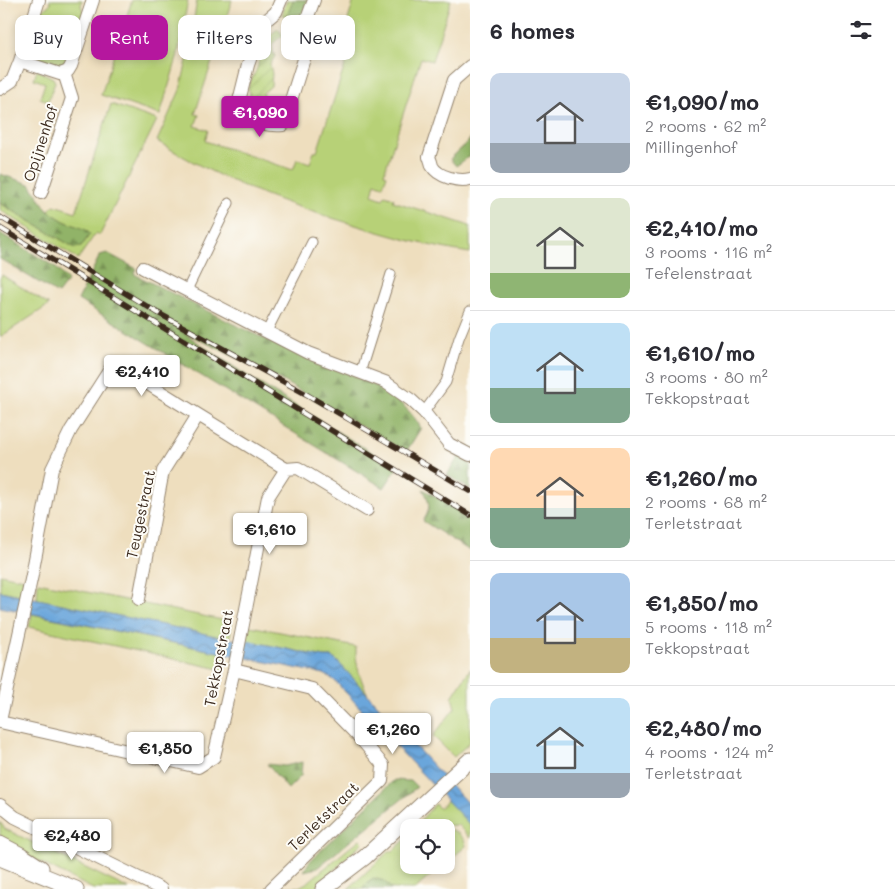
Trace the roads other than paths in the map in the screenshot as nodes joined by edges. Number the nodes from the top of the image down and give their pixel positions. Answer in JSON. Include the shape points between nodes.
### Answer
{"nodes":[{"id":1,"x":39,"y":0,"type":"edge"},
{"id":2,"x":93,"y":0,"type":"edge"},
{"id":3,"x":281,"y":0,"type":"edge"},
{"id":4,"x":314,"y":0,"type":"edge"},
{"id":5,"x":20,"y":61,"type":"junction"},
{"id":6,"x":470,"y":66,"type":"edge"},
{"id":7,"x":64,"y":73,"type":"junction"},
{"id":8,"x":0,"y":88,"type":"edge"},
{"id":9,"x":470,"y":180,"type":"edge"},
{"id":10,"x":41,"y":193,"type":"dead end"},
{"id":11,"x":229,"y":203,"type":"dead end"},
{"id":12,"x":312,"y":242,"type":"dead end"},
{"id":13,"x":143,"y":268,"type":"dead end"},
{"id":14,"x":390,"y":274,"type":"dead end"},
{"id":15,"x":187,"y":290,"type":"junction"},
{"id":16,"x":470,"y":311,"type":"edge"},
{"id":17,"x":267,"y":331,"type":"junction"},
{"id":18,"x":360,"y":373,"type":"junction"},
{"id":19,"x":198,"y":415,"type":"junction"},
{"id":20,"x":428,"y":417,"type":"junction"},
{"id":21,"x":470,"y":455,"type":"edge"},
{"id":22,"x":286,"y":469,"type":"junction"},
{"id":23,"x":367,"y":510,"type":"dead end"},
{"id":24,"x":140,"y":599,"type":"dead end"},
{"id":25,"x":234,"y":665,"type":"junction"},
{"id":26,"x":0,"y":721,"type":"edge"},
{"id":27,"x":467,"y":763,"type":"edge"},
{"id":28,"x":0,"y":805,"type":"edge"},
{"id":29,"x":0,"y":844,"type":"edge"},
{"id":30,"x":365,"y":857,"type":"junction"},
{"id":31,"x":0,"y":858,"type":"edge"},
{"id":32,"x":70,"y":886,"type":"edge"},
{"id":33,"x":161,"y":889,"type":"edge"},
{"id":34,"x":271,"y":889,"type":"edge"},
{"id":35,"x":323,"y":889,"type":"edge"},
{"id":36,"x":340,"y":889,"type":"edge"}],
"edges":[{"from":1,"to":5,"type":"street"},
{"from":2,"to":7,"type":"street","via":[[72,66]]},
{"from":3,"to":4,"type":"street","via":[[276,12],[264,23],[239,101],[243,115],[259,124],[271,126],[283,125],[310,40],[306,24]]},
{"from":5,"to":7,"type":"street"},
{"from":5,"to":8,"type":"street","via":[[12,81]]},
{"from":6,"to":9,"type":"street","via":[[454,80],[429,157],[436,171],[463,181]]},
{"from":7,"to":10,"type":"street","name":"Opijnenhof","via":[[72,98]]},
{"from":11,"to":15,"type":"street"},
{"from":12,"to":17,"type":"street"},
{"from":13,"to":15,"type":"street"},
{"from":14,"to":18,"type":"street"},
{"from":15,"to":17,"type":"street"},
{"from":16,"to":20,"type":"street","via":[[446,382]]},
{"from":17,"to":18,"type":"street","via":[[308,353]]},
{"from":18,"to":20,"type":"street","via":[[385,382]]},
{"from":19,"to":22,"type":"street"},
{"from":19,"to":24,"type":"street","name":"Teugestraat","via":[[163,471]]},
{"from":19,"to":26,"type":"street","via":[[114,363],[71,430],[52,469]]},
{"from":20,"to":21,"type":"street","via":[[449,444]]},
{"from":22,"to":23,"type":"street","via":[[298,468]]},
{"from":22,"to":25,"type":"street","name":"Tekkopstraat","via":[[268,497]]},
{"from":25,"to":26,"type":"street","name":"Tekkopstraat","via":[[214,757],[198,767]]},
{"from":25,"to":34,"type":"street","name":"Terletstraat","via":[[312,689],[383,765],[382,782]]},
{"from":27,"to":30,"type":"street"},
{"from":28,"to":33,"type":"street","via":[[14,817]]},
{"from":29,"to":32,"type":"street"},
{"from":30,"to":35,"type":"street"},
{"from":30,"to":36,"type":"street"},
{"from":31,"to":32,"type":"street"}]}
